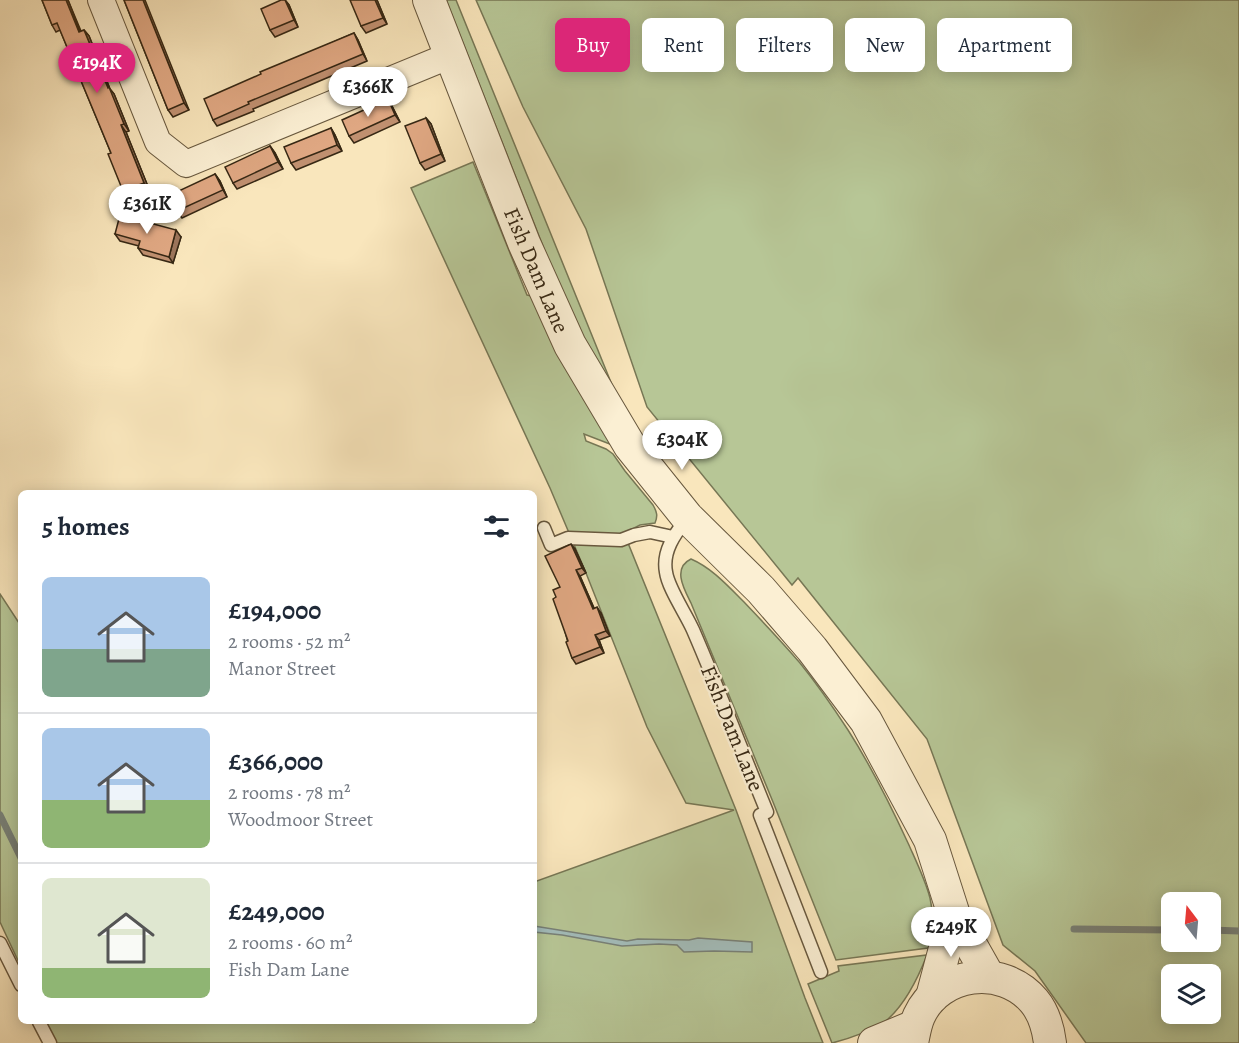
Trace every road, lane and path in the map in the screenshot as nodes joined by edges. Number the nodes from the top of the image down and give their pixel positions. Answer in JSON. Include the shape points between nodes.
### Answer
{"nodes":[{"id":1,"x":102,"y":0,"type":"edge"},
{"id":2,"x":429,"y":0,"type":"edge"},
{"id":3,"x":451,"y":55,"type":"junction"},
{"id":4,"x":680,"y":527,"type":"junction"},
{"id":5,"x":544,"y":528,"type":"dead end"},
{"id":6,"x":954,"y":915,"type":"junction"},
{"id":7,"x":0,"y":943,"type":"edge"},
{"id":8,"x":821,"y":972,"type":"dead end"},
{"id":9,"x":989,"y":976,"type":"junction"},
{"id":10,"x":18,"y":979,"type":"edge"},
{"id":11,"x":932,"y":997,"type":"junction"},
{"id":12,"x":40,"y":1024,"type":"edge"},
{"id":13,"x":914,"y":1035,"type":"edge"},
{"id":14,"x":1053,"y":1038,"type":"edge"},
{"id":15,"x":50,"y":1043,"type":"edge"},
{"id":16,"x":874,"y":1043,"type":"edge"}],
"edges":[{"from":1,"to":3,"type":"street","via":[[158,142],[186,164]]},
{"from":2,"to":3,"type":"street","name":"Fish Dam Lane"},
{"from":3,"to":4,"type":"street","name":"Fish Dam Lane","via":[[570,345]]},
{"from":4,"to":5,"type":"lane","via":[[621,540],[568,538],[551,545]]},
{"from":4,"to":6,"type":"street","name":"Fish Dam Lane","via":[[761,590],[866,721],[930,840]]},
{"from":4,"to":8,"type":"lane","name":"Fish Dam Lane","via":[[666,558],[665,571],[767,812],[760,815]]},
{"from":6,"to":9,"type":"street","name":"Fish Dam Lane"},
{"from":6,"to":11,"type":"street"},
{"from":7,"to":10,"type":"lane"},
{"from":9,"to":11,"type":"street","via":[[959,980]]},
{"from":9,"to":14,"type":"street","via":[[1027,994]]},
{"from":11,"to":13,"type":"street","via":[[922,1010]]},
{"from":12,"to":15,"type":"lane"},
{"from":13,"to":16,"type":"street"}]}
